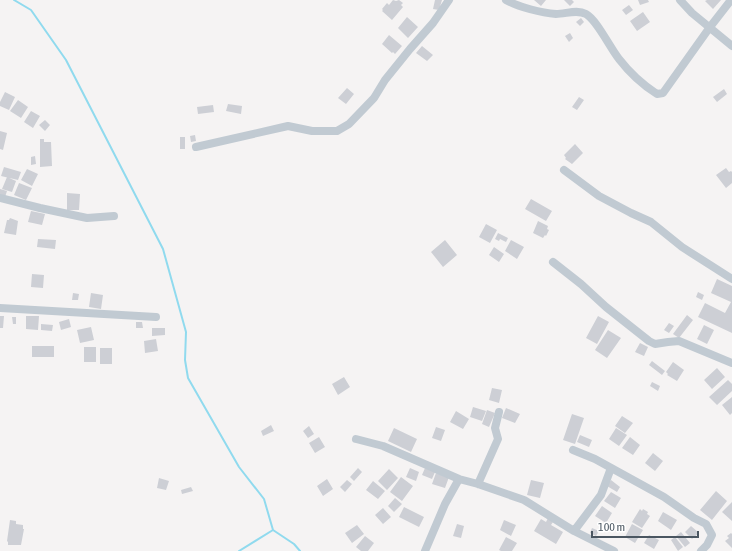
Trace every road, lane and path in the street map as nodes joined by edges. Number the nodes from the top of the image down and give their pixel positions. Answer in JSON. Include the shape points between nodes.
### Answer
{"nodes":[{"id":1,"x":449,"y":0,"type":"edge"},
{"id":2,"x":506,"y":0,"type":"edge"},
{"id":3,"x":680,"y":0,"type":"edge"},
{"id":4,"x":731,"y":0,"type":"edge"},
{"id":5,"x":710,"y":27,"type":"junction"},
{"id":6,"x":732,"y":46,"type":"edge"},
{"id":7,"x":196,"y":147,"type":"dead end"},
{"id":8,"x":564,"y":170,"type":"dead end"},
{"id":9,"x":0,"y":198,"type":"edge"},
{"id":10,"x":114,"y":216,"type":"dead end"},
{"id":11,"x":553,"y":262,"type":"dead end"},
{"id":12,"x":732,"y":279,"type":"edge"},
{"id":13,"x":0,"y":308,"type":"edge"},
{"id":14,"x":156,"y":317,"type":"dead end"},
{"id":15,"x":732,"y":363,"type":"edge"},
{"id":16,"x":499,"y":412,"type":"dead end"},
{"id":17,"x":356,"y":439,"type":"dead end"},
{"id":18,"x":573,"y":450,"type":"dead end"},
{"id":19,"x":611,"y":468,"type":"junction"},
{"id":20,"x":459,"y":479,"type":"junction"},
{"id":21,"x":478,"y":484,"type":"junction"},
{"id":22,"x":574,"y":532,"type":"junction"},
{"id":23,"x":425,"y":551,"type":"edge"},
{"id":24,"x":614,"y":551,"type":"edge"},
{"id":25,"x":701,"y":551,"type":"edge"}],
"edges":[{"from":1,"to":7,"type":"street","via":[[385,80],[374,98],[349,124],[337,131],[312,131],[288,126]]},
{"from":2,"to":5,"type":"street","via":[[515,5],[547,13],[586,14],[593,20],[619,60],[647,88],[657,94],[663,93]]},
{"from":3,"to":5,"type":"street"},
{"from":4,"to":5,"type":"street"},
{"from":5,"to":6,"type":"street"},
{"from":8,"to":12,"type":"street","via":[[599,196],[651,222],[682,247]]},
{"from":9,"to":10,"type":"street","via":[[87,218]]},
{"from":11,"to":15,"type":"street","via":[[649,341],[656,344],[678,341]]},
{"from":13,"to":14,"type":"street"},
{"from":16,"to":21,"type":"street","via":[[495,428],[498,439]]},
{"from":17,"to":20,"type":"street","via":[[383,446]]},
{"from":18,"to":19,"type":"street"},
{"from":19,"to":22,"type":"street","via":[[601,495]]},
{"from":19,"to":25,"type":"street","via":[[651,489],[706,524],[712,535]]},
{"from":20,"to":21,"type":"street"},
{"from":20,"to":23,"type":"street"},
{"from":21,"to":22,"type":"street","via":[[524,500]]},
{"from":22,"to":24,"type":"street"}]}
